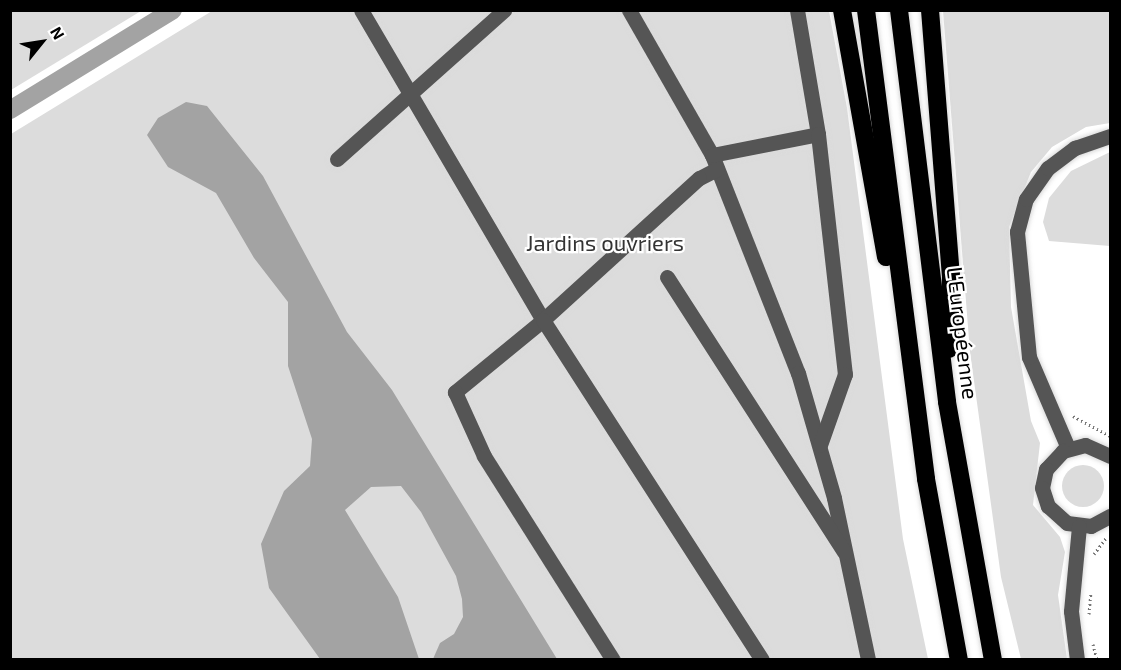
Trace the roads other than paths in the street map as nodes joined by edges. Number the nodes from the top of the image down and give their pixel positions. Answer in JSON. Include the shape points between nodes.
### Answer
{"nodes":[{"id":1,"x":361,"y":10,"type":"edge"},
{"id":2,"x":504,"y":10,"type":"edge"},
{"id":3,"x":629,"y":10,"type":"edge"},
{"id":4,"x":797,"y":10,"type":"edge"},
{"id":5,"x":842,"y":10,"type":"edge"},
{"id":6,"x":866,"y":10,"type":"edge"},
{"id":7,"x":900,"y":10,"type":"edge"},
{"id":8,"x":930,"y":10,"type":"edge"},
{"id":9,"x":411,"y":94,"type":"junction"},
{"id":10,"x":818,"y":134,"type":"junction"},
{"id":11,"x":1110,"y":136,"type":"edge"},
{"id":12,"x":337,"y":159,"type":"dead end"},
{"id":13,"x":715,"y":162,"type":"junction"},
{"id":14,"x":668,"y":277,"type":"dead end"},
{"id":15,"x":543,"y":320,"type":"junction"},
{"id":16,"x":913,"y":388,"type":"junction"},
{"id":17,"x":947,"y":402,"type":"junction"},
{"id":18,"x":820,"y":445,"type":"junction"},
{"id":19,"x":1068,"y":448,"type":"junction"},
{"id":20,"x":1110,"y":456,"type":"edge"},
{"id":21,"x":1110,"y":516,"type":"edge"},
{"id":22,"x":1079,"y":526,"type":"junction"},
{"id":23,"x":846,"y":554,"type":"junction"},
{"id":24,"x":613,"y":660,"type":"edge"},
{"id":25,"x":762,"y":660,"type":"edge"},
{"id":26,"x":868,"y":660,"type":"edge"},
{"id":27,"x":959,"y":660,"type":"edge"},
{"id":28,"x":993,"y":660,"type":"edge"},
{"id":29,"x":1077,"y":660,"type":"edge"}],
"edges":[{"from":1,"to":9,"type":"street"},
{"from":2,"to":9,"type":"street"},
{"from":3,"to":13,"type":"street"},
{"from":4,"to":10,"type":"street"},
{"from":5,"to":16,"type":"highway"},
{"from":6,"to":16,"type":"highway"},
{"from":7,"to":17,"type":"highway","name":"L'Européenne"},
{"from":8,"to":17,"type":"highway","via":[[951,275]]},
{"from":9,"to":12,"type":"street"},
{"from":9,"to":15,"type":"street"},
{"from":10,"to":13,"type":"street"},
{"from":10,"to":18,"type":"street","via":[[845,374]]},
{"from":11,"to":19,"type":"street","via":[[1075,148],[1048,168],[1026,199],[1017,232],[1029,357]]},
{"from":13,"to":15,"type":"street"},
{"from":13,"to":18,"type":"street","via":[[798,373]]},
{"from":14,"to":23,"type":"street"},
{"from":15,"to":24,"type":"street","via":[[455,392],[484,456]]},
{"from":15,"to":25,"type":"street","via":[[567,349]]},
{"from":16,"to":27,"type":"highway"},
{"from":17,"to":28,"type":"highway","name":"L'Européenne"},
{"from":18,"to":23,"type":"street"},
{"from":19,"to":20,"type":"street","via":[[1091,446]]},
{"from":19,"to":22,"type":"street","via":[[1049,464],[1042,488],[1056,516]]},
{"from":21,"to":22,"type":"street"},
{"from":22,"to":29,"type":"street","via":[[1071,611]]},
{"from":23,"to":26,"type":"street"}]}
